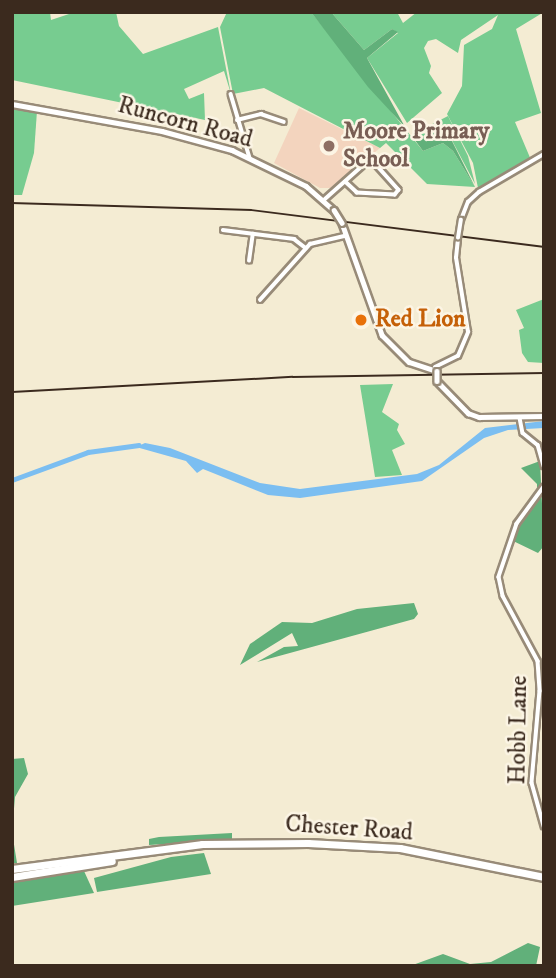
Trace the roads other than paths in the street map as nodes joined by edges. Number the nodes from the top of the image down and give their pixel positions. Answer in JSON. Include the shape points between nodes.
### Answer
{"nodes":[{"id":1,"x":231,"y":94,"type":"dead end"},
{"id":2,"x":12,"y":104,"type":"edge"},
{"id":3,"x":237,"y":120,"type":"junction"},
{"id":4,"x":284,"y":122,"type":"dead end"},
{"id":5,"x":544,"y":154,"type":"edge"},
{"id":6,"x":250,"y":158,"type":"junction"},
{"id":7,"x":345,"y":182,"type":"junction"},
{"id":8,"x":325,"y":199,"type":"junction"},
{"id":9,"x":223,"y":230,"type":"dead end"},
{"id":10,"x":253,"y":234,"type":"junction"},
{"id":11,"x":346,"y":236,"type":"junction"},
{"id":12,"x":306,"y":248,"type":"junction"},
{"id":13,"x":249,"y":261,"type":"dead end"},
{"id":14,"x":260,"y":300,"type":"dead end"},
{"id":15,"x":436,"y":369,"type":"junction"},
{"id":16,"x":544,"y":416,"type":"edge"},
{"id":17,"x":520,"y":419,"type":"junction"},
{"id":18,"x":544,"y":466,"type":"edge"},
{"id":19,"x":544,"y":487,"type":"edge"},
{"id":20,"x":544,"y":826,"type":"edge"},
{"id":21,"x":150,"y":852,"type":"junction"},
{"id":22,"x":12,"y":869,"type":"edge"},
{"id":23,"x":12,"y":877,"type":"edge"},
{"id":24,"x":544,"y":877,"type":"edge"}],
"edges":[{"from":1,"to":3,"type":"street"},
{"from":2,"to":6,"type":"street","name":"Runcorn Road","via":[[162,131]]},
{"from":3,"to":4,"type":"street","via":[[261,114]]},
{"from":3,"to":6,"type":"street"},
{"from":5,"to":15,"type":"street","bridge":true,"via":[[468,202],[456,258],[468,332],[458,356]]},
{"from":6,"to":8,"type":"street","name":"Runcorn Road"},
{"from":7,"to":7,"type":"street","via":[[372,160],[399,190],[395,195],[357,193]]},
{"from":7,"to":8,"type":"street"},
{"from":8,"to":11,"type":"street","name":"Runcorn Road","bridge":true},
{"from":9,"to":10,"type":"street"},
{"from":10,"to":12,"type":"street","via":[[294,239]]},
{"from":10,"to":13,"type":"street"},
{"from":11,"to":12,"type":"street"},
{"from":11,"to":15,"type":"street","name":"Runcorn Road","via":[[382,335],[409,362]]},
{"from":12,"to":14,"type":"street"},
{"from":15,"to":17,"type":"street","bridge":true,"via":[[437,381],[468,413],[489,419]]},
{"from":16,"to":17,"type":"street"},
{"from":17,"to":18,"type":"street","via":[[522,430],[538,445]]},
{"from":19,"to":20,"type":"street","name":"Hobb Lane","via":[[517,524],[499,577],[503,596],[538,661],[532,783]]},
{"from":21,"to":22,"type":"highway","name":"Chester Road"},
{"from":21,"to":23,"type":"highway","name":"Chester Road","via":[[54,874]]},
{"from":21,"to":24,"type":"highway","name":"Chester Road","via":[[248,843],[396,848]]}]}
